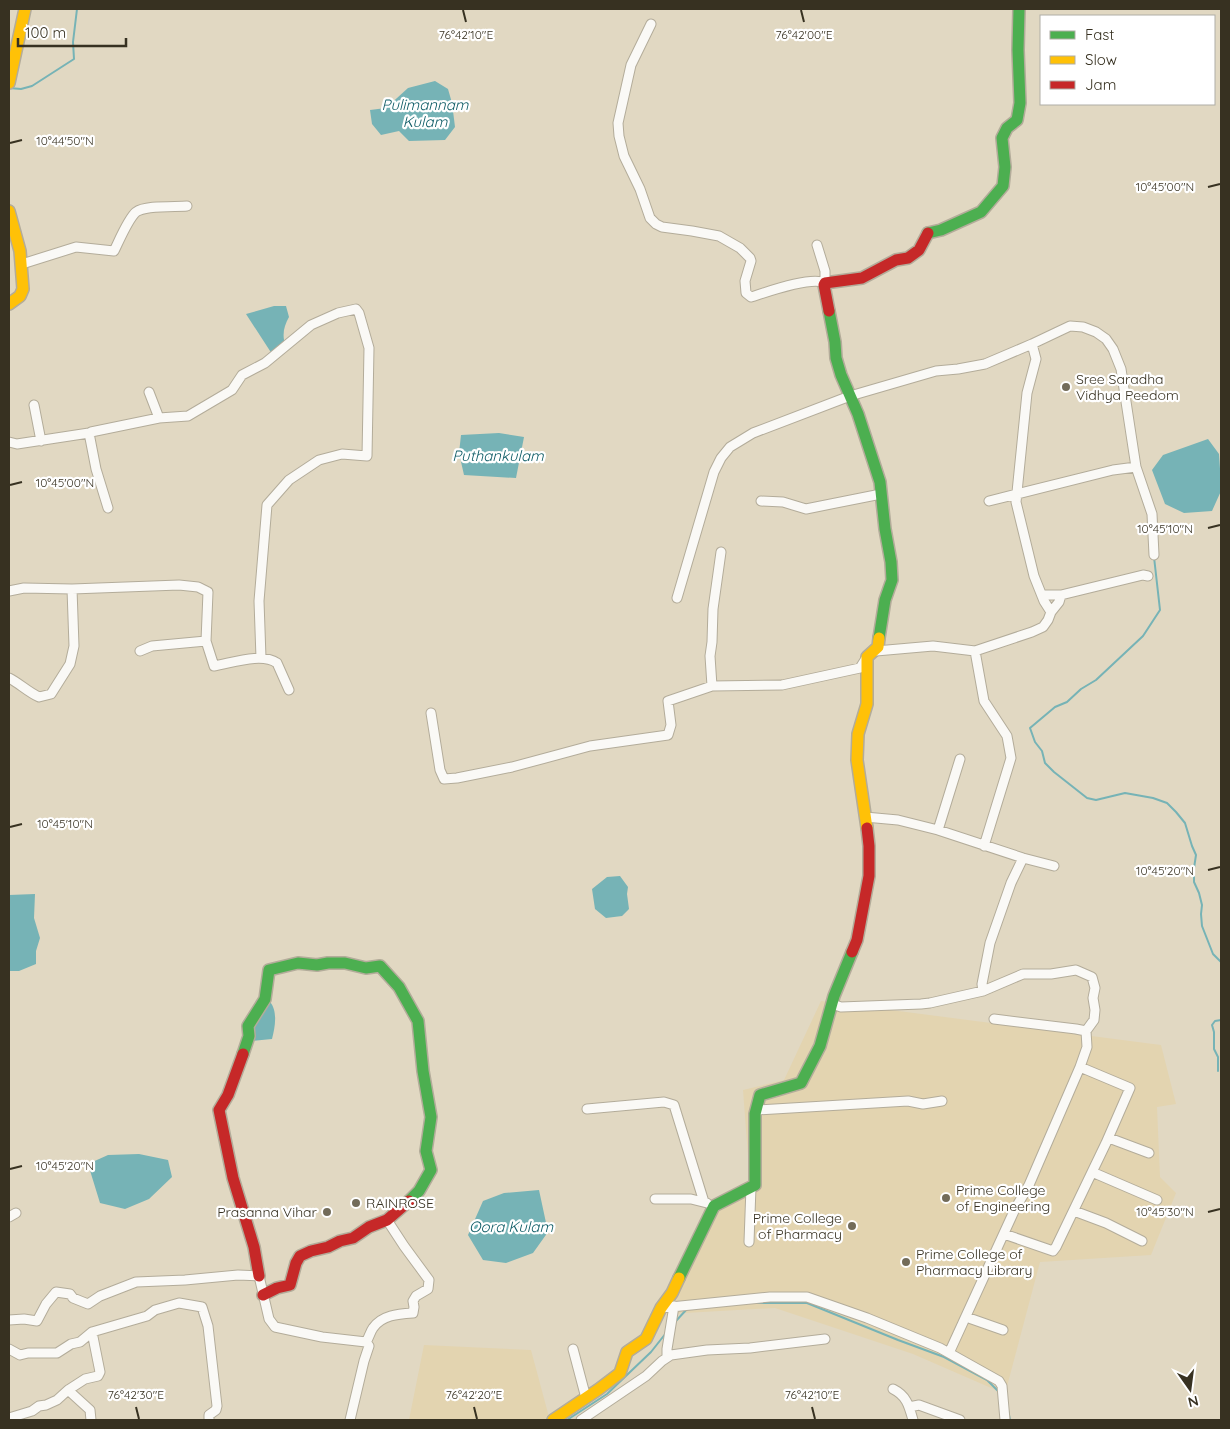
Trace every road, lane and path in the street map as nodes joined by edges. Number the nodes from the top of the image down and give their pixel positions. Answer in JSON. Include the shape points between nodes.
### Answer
{"nodes":[{"id":1,"x":25,"y":9,"type":"edge"},
{"id":2,"x":1019,"y":9,"type":"edge"},
{"id":3,"x":650,"y":24,"type":"dead end"},
{"id":4,"x":10,"y":77,"type":"edge"},
{"id":5,"x":187,"y":206,"type":"dead end"},
{"id":6,"x":9,"y":211,"type":"edge"},
{"id":7,"x":817,"y":244,"type":"dead end"},
{"id":8,"x":22,"y":264,"type":"junction"},
{"id":9,"x":825,"y":283,"type":"junction"},
{"id":10,"x":9,"y":304,"type":"edge"},
{"id":11,"x":1032,"y":344,"type":"junction"},
{"id":12,"x":149,"y":392,"type":"dead end"},
{"id":13,"x":850,"y":396,"type":"junction"},
{"id":14,"x":34,"y":405,"type":"dead end"},
{"id":15,"x":159,"y":418,"type":"junction"},
{"id":16,"x":91,"y":432,"type":"dead end"},
{"id":17,"x":41,"y":441,"type":"junction"},
{"id":18,"x":9,"y":442,"type":"edge"},
{"id":19,"x":1136,"y":467,"type":"junction"},
{"id":20,"x":1018,"y":493,"type":"junction"},
{"id":21,"x":881,"y":494,"type":"junction"},
{"id":22,"x":761,"y":501,"type":"dead end"},
{"id":23,"x":989,"y":501,"type":"dead end"},
{"id":24,"x":108,"y":508,"type":"dead end"},
{"id":25,"x":721,"y":552,"type":"dead end"},
{"id":26,"x":1154,"y":555,"type":"dead end"},
{"id":27,"x":1148,"y":576,"type":"dead end"},
{"id":28,"x":72,"y":589,"type":"junction"},
{"id":29,"x":9,"y":591,"type":"edge"},
{"id":30,"x":1042,"y":595,"type":"junction"},
{"id":31,"x":1061,"y":595,"type":"junction"},
{"id":32,"x":677,"y":598,"type":"dead end"},
{"id":33,"x":1051,"y":612,"type":"junction"},
{"id":34,"x":206,"y":641,"type":"junction"},
{"id":35,"x":878,"y":647,"type":"junction"},
{"id":36,"x":140,"y":651,"type":"dead end"},
{"id":37,"x":974,"y":652,"type":"junction"},
{"id":38,"x":867,"y":657,"type":"junction"},
{"id":39,"x":261,"y":658,"type":"junction"},
{"id":40,"x":9,"y":678,"type":"edge"},
{"id":41,"x":712,"y":686,"type":"junction"},
{"id":42,"x":289,"y":690,"type":"dead end"},
{"id":43,"x":431,"y":713,"type":"dead end"},
{"id":44,"x":960,"y":759,"type":"dead end"},
{"id":45,"x":865,"y":817,"type":"junction"},
{"id":46,"x":938,"y":830,"type":"junction"},
{"id":47,"x":984,"y":846,"type":"junction"},
{"id":48,"x":1023,"y":858,"type":"junction"},
{"id":49,"x":1054,"y":866,"type":"dead end"},
{"id":50,"x":983,"y":991,"type":"junction"},
{"id":51,"x":832,"y":1004,"type":"junction"},
{"id":52,"x":994,"y":1019,"type":"dead end"},
{"id":53,"x":1086,"y":1032,"type":"junction"},
{"id":54,"x":1080,"y":1067,"type":"junction"},
{"id":55,"x":942,"y":1101,"type":"dead end"},
{"id":56,"x":587,"y":1109,"type":"dead end"},
{"id":57,"x":756,"y":1110,"type":"junction"},
{"id":58,"x":1109,"y":1138,"type":"junction"},
{"id":59,"x":1149,"y":1153,"type":"dead end"},
{"id":60,"x":1092,"y":1172,"type":"junction"},
{"id":61,"x":751,"y":1187,"type":"junction"},
{"id":62,"x":655,"y":1199,"type":"dead end"},
{"id":63,"x":1158,"y":1200,"type":"dead end"},
{"id":64,"x":709,"y":1204,"type":"junction"},
{"id":65,"x":1074,"y":1211,"type":"junction"},
{"id":66,"x":387,"y":1220,"type":"junction"},
{"id":67,"x":1004,"y":1234,"type":"junction"},
{"id":68,"x":1142,"y":1241,"type":"dead end"},
{"id":69,"x":750,"y":1242,"type":"dead end"},
{"id":70,"x":259,"y":1276,"type":"junction"},
{"id":71,"x":263,"y":1295,"type":"junction"},
{"id":72,"x":674,"y":1306,"type":"junction"},
{"id":73,"x":661,"y":1308,"type":"junction"},
{"id":74,"x":966,"y":1317,"type":"junction"},
{"id":75,"x":9,"y":1320,"type":"edge"},
{"id":76,"x":1003,"y":1330,"type":"dead end"},
{"id":77,"x":92,"y":1332,"type":"junction"},
{"id":78,"x":825,"y":1339,"type":"dead end"},
{"id":79,"x":366,"y":1342,"type":"junction"},
{"id":80,"x":9,"y":1349,"type":"edge"},
{"id":81,"x":573,"y":1349,"type":"dead end"},
{"id":82,"x":949,"y":1353,"type":"junction"},
{"id":83,"x":667,"y":1357,"type":"junction"},
{"id":84,"x":893,"y":1389,"type":"dead end"},
{"id":85,"x":68,"y":1390,"type":"junction"},
{"id":86,"x":586,"y":1398,"type":"junction"},
{"id":87,"x":909,"y":1407,"type":"junction"},
{"id":88,"x":9,"y":1418,"type":"edge"},
{"id":89,"x":91,"y":1420,"type":"edge"},
{"id":90,"x":209,"y":1420,"type":"edge"},
{"id":91,"x":350,"y":1420,"type":"edge"},
{"id":92,"x":554,"y":1420,"type":"edge"},
{"id":93,"x":581,"y":1420,"type":"edge"},
{"id":94,"x":913,"y":1420,"type":"edge"},
{"id":95,"x":960,"y":1420,"type":"edge"},
{"id":96,"x":1005,"y":1420,"type":"edge"}],
"edges":[{"from":1,"to":4,"type":"street"},
{"from":2,"to":9,"type":"street","via":[[1020,103],[1017,120],[1007,128],[1002,138],[1005,174],[1001,190],[981,212],[928,233],[919,250],[908,258],[896,260],[862,278]]},
{"from":3,"to":9,"type":"street","via":[[631,65],[618,123],[624,156],[650,218],[662,228],[719,236],[740,248],[751,260],[745,285],[746,293],[751,297],[790,285],[818,280]]},
{"from":5,"to":8,"type":"street","via":[[137,211],[114,250],[76,247]]},
{"from":6,"to":8,"type":"street"},
{"from":7,"to":9,"type":"street"},
{"from":8,"to":10,"type":"street","via":[[23,289],[20,296]]},
{"from":9,"to":13,"type":"street","via":[[836,358]]},
{"from":11,"to":13,"type":"street","via":[[985,364],[936,370]]},
{"from":11,"to":19,"type":"street","via":[[1070,326],[1083,327],[1106,339],[1121,369]]},
{"from":11,"to":20,"type":"street","via":[[1036,358],[1027,393]]},
{"from":12,"to":15,"type":"street"},
{"from":13,"to":21,"type":"street","via":[[880,482]]},
{"from":13,"to":32,"type":"street","via":[[753,433],[730,447],[714,472]]},
{"from":14,"to":17,"type":"street"},
{"from":15,"to":16,"type":"street"},
{"from":15,"to":39,"type":"street","via":[[188,416],[232,390],[242,375],[265,363],[311,325],[338,313],[356,309],[359,313],[369,348],[367,456],[342,454],[319,460],[289,480],[267,505],[259,601]]},
{"from":17,"to":18,"type":"street"},
{"from":17,"to":24,"type":"street","via":[[88,433]]},
{"from":19,"to":20,"type":"street"},
{"from":19,"to":26,"type":"street","via":[[1152,514]]},
{"from":20,"to":23,"type":"street"},
{"from":20,"to":30,"type":"street","via":[[1018,511]]},
{"from":21,"to":22,"type":"street","via":[[806,509],[782,502]]},
{"from":21,"to":35,"type":"street","via":[[892,580],[885,600]]},
{"from":25,"to":41,"type":"street","via":[[713,609]]},
{"from":27,"to":31,"type":"street"},
{"from":28,"to":29,"type":"street","via":[[24,588]]},
{"from":28,"to":34,"type":"street","via":[[198,587],[208,592]]},
{"from":28,"to":40,"type":"street","via":[[74,646],[70,664],[51,694],[39,697]]},
{"from":30,"to":31,"type":"street"},
{"from":30,"to":33,"type":"street"},
{"from":31,"to":33,"type":"street"},
{"from":33,"to":37,"type":"street","via":[[1043,626],[1032,632]]},
{"from":34,"to":36,"type":"street","via":[[152,646]]},
{"from":34,"to":39,"type":"street","via":[[214,666]]},
{"from":35,"to":37,"type":"street","via":[[876,651],[933,646]]},
{"from":35,"to":38,"type":"street"},
{"from":37,"to":47,"type":"street","via":[[984,701],[1007,736],[1012,758]]},
{"from":38,"to":41,"type":"street","via":[[860,668],[782,685]]},
{"from":38,"to":45,"type":"street","via":[[867,704],[858,734],[856,760]]},
{"from":39,"to":42,"type":"street","via":[[277,663]]},
{"from":41,"to":43,"type":"street","via":[[668,701],[671,725],[668,735],[590,746],[457,778],[444,778],[440,770]]},
{"from":44,"to":46,"type":"street"},
{"from":45,"to":46,"type":"street","via":[[898,820]]},
{"from":45,"to":51,"type":"street","via":[[869,876],[857,940]]},
{"from":46,"to":47,"type":"street"},
{"from":47,"to":48,"type":"street"},
{"from":48,"to":49,"type":"street"},
{"from":48,"to":50,"type":"street","via":[[990,943]]},
{"from":50,"to":51,"type":"street","via":[[922,1004],[841,1007]]},
{"from":50,"to":53,"type":"street","via":[[1023,974],[1076,970],[1092,977],[1095,988],[1094,1020]]},
{"from":51,"to":57,"type":"street","via":[[820,1046],[801,1082],[760,1096]]},
{"from":52,"to":53,"type":"street"},
{"from":53,"to":54,"type":"street","via":[[1087,1047]]},
{"from":54,"to":58,"type":"street","via":[[1130,1088]]},
{"from":54,"to":67,"type":"street"},
{"from":55,"to":57,"type":"street"},
{"from":56,"to":64,"type":"street","via":[[664,1102],[674,1105]]},
{"from":57,"to":61,"type":"street","via":[[755,1185]]},
{"from":58,"to":59,"type":"street"},
{"from":58,"to":60,"type":"street"},
{"from":60,"to":63,"type":"street"},
{"from":60,"to":65,"type":"street"},
{"from":61,"to":64,"type":"street"},
{"from":61,"to":69,"type":"street"},
{"from":62,"to":64,"type":"street","via":[[691,1199]]},
{"from":64,"to":73,"type":"street","via":[[672,1292]]},
{"from":65,"to":67,"type":"street","via":[[1053,1250]]},
{"from":65,"to":68,"type":"street"},
{"from":66,"to":70,"type":"street","via":[[419,1191],[431,1170],[426,1151],[431,1117],[418,1021],[400,987],[380,966],[366,968],[345,963],[298,963],[268,970],[265,998],[248,1026],[249,1036],[237,1071],[219,1110],[231,1175],[255,1246]]},
{"from":66,"to":71,"type":"street","via":[[353,1238],[300,1256],[290,1285]]},
{"from":66,"to":79,"type":"street","via":[[429,1280],[429,1285],[412,1301],[413,1313],[389,1316],[379,1322]]},
{"from":67,"to":74,"type":"street"},
{"from":70,"to":71,"type":"street"},
{"from":70,"to":75,"type":"street","via":[[238,1274],[136,1282],[88,1304],[70,1294],[56,1292],[37,1321]]},
{"from":71,"to":79,"type":"street","via":[[269,1319],[275,1326],[322,1338]]},
{"from":72,"to":73,"type":"street"},
{"from":72,"to":82,"type":"street","via":[[807,1297]]},
{"from":72,"to":83,"type":"street"},
{"from":73,"to":86,"type":"street","via":[[646,1340],[627,1352],[620,1374]]},
{"from":74,"to":76,"type":"street"},
{"from":74,"to":82,"type":"street"},
{"from":77,"to":80,"type":"street","via":[[57,1353],[20,1355]]},
{"from":77,"to":85,"type":"street","via":[[100,1372],[98,1376],[85,1379]]},
{"from":77,"to":90,"type":"street","via":[[179,1303],[202,1307],[208,1326],[217,1406],[208,1415]]},
{"from":78,"to":83,"type":"street"},
{"from":79,"to":91,"type":"street","via":[[369,1346]]},
{"from":81,"to":86,"type":"street"},
{"from":82,"to":96,"type":"street","via":[[999,1381]]},
{"from":83,"to":93,"type":"street","via":[[646,1376]]},
{"from":84,"to":87,"type":"street"},
{"from":85,"to":88,"type":"street","via":[[52,1403]]},
{"from":85,"to":89,"type":"street","via":[[90,1410]]},
{"from":86,"to":92,"type":"street"},
{"from":87,"to":94,"type":"street"},
{"from":87,"to":95,"type":"street","via":[[919,1405]]}]}
